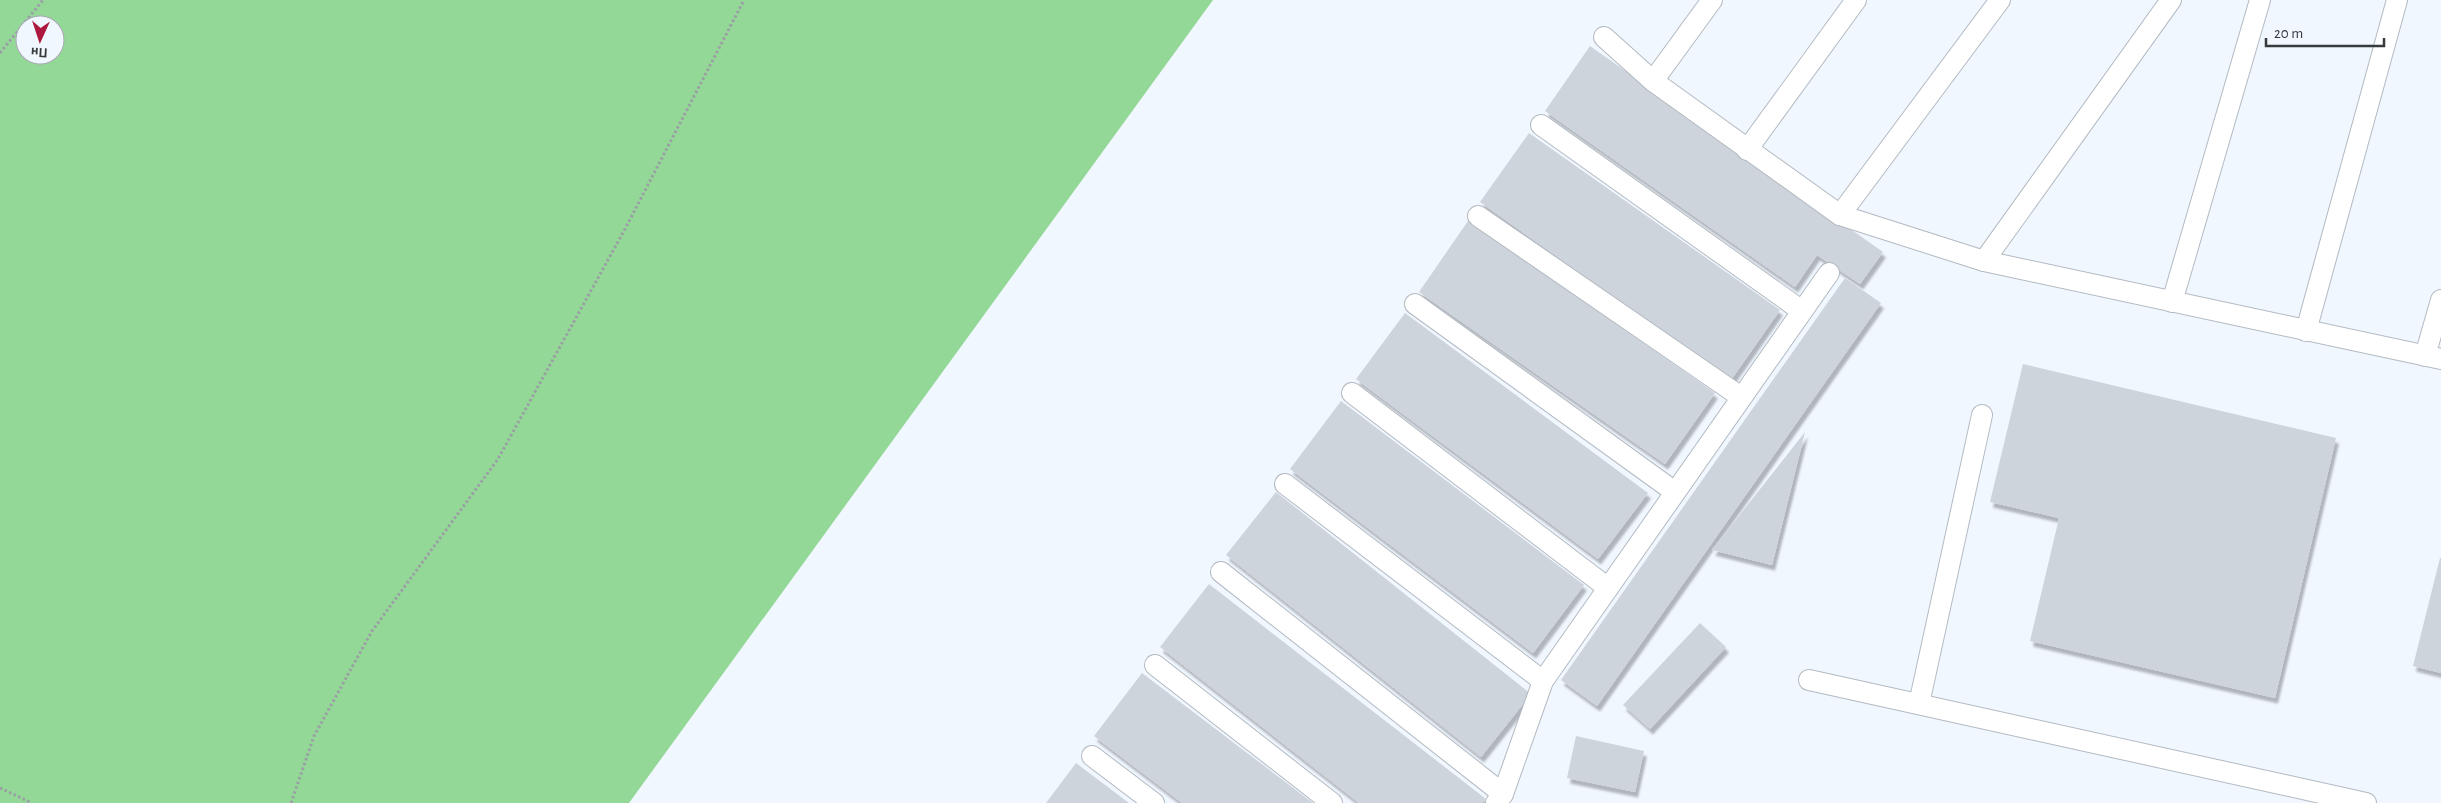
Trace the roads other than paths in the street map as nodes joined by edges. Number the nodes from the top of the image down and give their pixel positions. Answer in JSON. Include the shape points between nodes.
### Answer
{"nodes":[{"id":1,"x":1712,"y":0,"type":"edge"},
{"id":2,"x":1856,"y":0,"type":"edge"},
{"id":3,"x":2000,"y":0,"type":"edge"},
{"id":4,"x":2171,"y":0,"type":"edge"},
{"id":5,"x":2260,"y":0,"type":"edge"},
{"id":6,"x":2397,"y":0,"type":"edge"},
{"id":7,"x":1604,"y":37,"type":"dead end"},
{"id":8,"x":1653,"y":81,"type":"junction"},
{"id":9,"x":1541,"y":125,"type":"dead end"},
{"id":10,"x":1747,"y":150,"type":"junction"},
{"id":11,"x":1840,"y":214,"type":"junction"},
{"id":12,"x":1478,"y":216,"type":"dead end"},
{"id":13,"x":1984,"y":261,"type":"junction"},
{"id":14,"x":1829,"y":273,"type":"dead end"},
{"id":15,"x":2441,"y":300,"type":"edge"},
{"id":16,"x":2172,"y":302,"type":"junction"},
{"id":17,"x":1414,"y":304,"type":"dead end"},
{"id":18,"x":1802,"y":311,"type":"junction"},
{"id":19,"x":2306,"y":331,"type":"junction"},
{"id":20,"x":2433,"y":358,"type":"edge"},
{"id":21,"x":1352,"y":393,"type":"dead end"},
{"id":22,"x":1741,"y":398,"type":"junction"},
{"id":23,"x":1982,"y":415,"type":"dead end"},
{"id":24,"x":1285,"y":484,"type":"dead end"},
{"id":25,"x":1676,"y":492,"type":"junction"},
{"id":26,"x":1221,"y":572,"type":"dead end"},
{"id":27,"x":1608,"y":588,"type":"junction"},
{"id":28,"x":1155,"y":665,"type":"dead end"},
{"id":29,"x":1809,"y":680,"type":"dead end"},
{"id":30,"x":1543,"y":681,"type":"junction"},
{"id":31,"x":1919,"y":704,"type":"junction"},
{"id":32,"x":1092,"y":756,"type":"dead end"},
{"id":33,"x":1499,"y":798,"type":"edge"},
{"id":34,"x":1154,"y":803,"type":"edge"},
{"id":35,"x":1332,"y":803,"type":"edge"},
{"id":36,"x":2366,"y":803,"type":"edge"}],
"edges":[{"from":1,"to":8,"type":"lane"},
{"from":2,"to":10,"type":"lane"},
{"from":3,"to":11,"type":"lane"},
{"from":4,"to":13,"type":"lane"},
{"from":5,"to":16,"type":"lane"},
{"from":6,"to":19,"type":"lane"},
{"from":7,"to":8,"type":"lane"},
{"from":8,"to":10,"type":"lane"},
{"from":9,"to":18,"type":"lane"},
{"from":10,"to":11,"type":"lane"},
{"from":11,"to":13,"type":"lane"},
{"from":12,"to":22,"type":"lane"},
{"from":13,"to":16,"type":"lane"},
{"from":14,"to":18,"type":"lane"},
{"from":15,"to":20,"type":"lane"},
{"from":16,"to":19,"type":"lane"},
{"from":17,"to":25,"type":"lane"},
{"from":18,"to":22,"type":"lane"},
{"from":19,"to":20,"type":"lane"},
{"from":21,"to":27,"type":"lane"},
{"from":22,"to":25,"type":"lane"},
{"from":23,"to":31,"type":"lane"},
{"from":24,"to":30,"type":"lane"},
{"from":25,"to":27,"type":"lane"},
{"from":26,"to":33,"type":"lane"},
{"from":27,"to":30,"type":"lane"},
{"from":28,"to":35,"type":"lane"},
{"from":29,"to":31,"type":"lane"},
{"from":30,"to":33,"type":"lane"},
{"from":31,"to":36,"type":"lane"},
{"from":32,"to":34,"type":"lane"}]}
